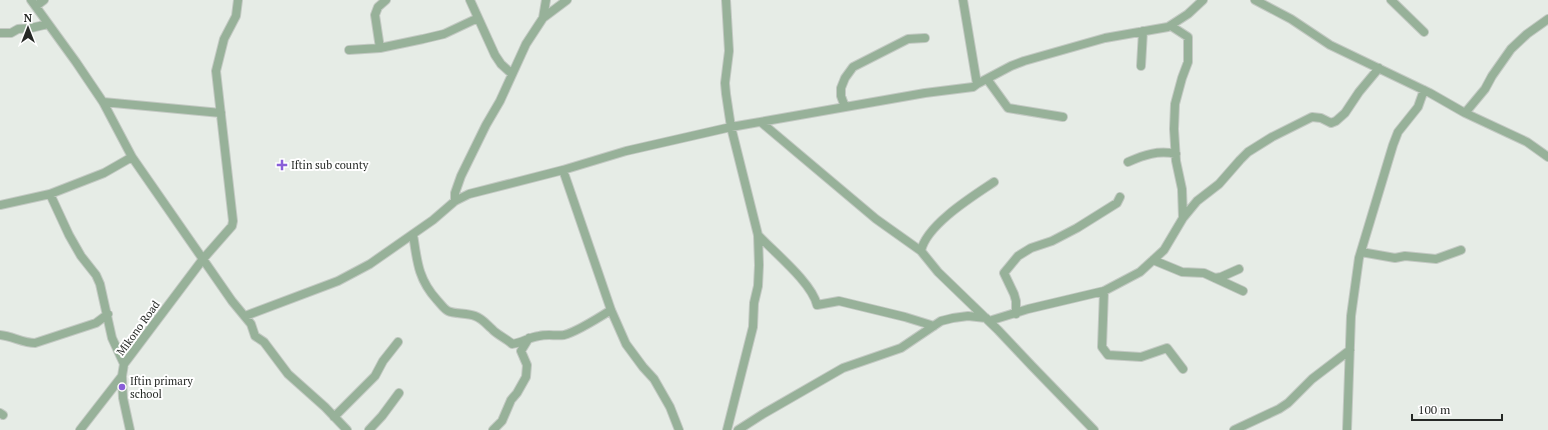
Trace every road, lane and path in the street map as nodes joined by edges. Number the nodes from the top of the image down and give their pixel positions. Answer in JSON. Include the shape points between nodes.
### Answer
{"nodes":[{"id":1,"x":44,"y":0,"type":"edge"},
{"id":2,"x":238,"y":0,"type":"edge"},
{"id":3,"x":386,"y":0,"type":"edge"},
{"id":4,"x":470,"y":0,"type":"edge"},
{"id":5,"x":546,"y":0,"type":"edge"},
{"id":6,"x":568,"y":0,"type":"edge"},
{"id":7,"x":726,"y":0,"type":"edge"},
{"id":8,"x":962,"y":0,"type":"edge"},
{"id":9,"x":1203,"y":0,"type":"edge"},
{"id":10,"x":1255,"y":0,"type":"edge"},
{"id":11,"x":1391,"y":0,"type":"edge"},
{"id":12,"x":34,"y":3,"type":"edge"},
{"id":13,"x":478,"y":18,"type":"junction"},
{"id":14,"x":543,"y":18,"type":"junction"},
{"id":15,"x":1548,"y":19,"type":"edge"},
{"id":16,"x":48,"y":24,"type":"junction"},
{"id":17,"x":1171,"y":26,"type":"junction"},
{"id":18,"x":1143,"y":31,"type":"junction"},
{"id":19,"x":1424,"y":32,"type":"dead end"},
{"id":20,"x":0,"y":33,"type":"edge"},
{"id":21,"x":925,"y":38,"type":"dead end"},
{"id":22,"x":380,"y":48,"type":"junction"},
{"id":23,"x":348,"y":50,"type":"dead end"},
{"id":24,"x":1141,"y":66,"type":"dead end"},
{"id":25,"x":1379,"y":68,"type":"junction"},
{"id":26,"x":512,"y":74,"type":"junction"},
{"id":27,"x":987,"y":79,"type":"junction"},
{"id":28,"x":977,"y":84,"type":"junction"},
{"id":29,"x":1424,"y":90,"type":"junction"},
{"id":30,"x":102,"y":102,"type":"junction"},
{"id":31,"x":845,"y":107,"type":"junction"},
{"id":32,"x":221,"y":113,"type":"junction"},
{"id":33,"x":1465,"y":113,"type":"junction"},
{"id":34,"x":1064,"y":117,"type":"dead end"},
{"id":35,"x":762,"y":123,"type":"junction"},
{"id":36,"x":731,"y":127,"type":"junction"},
{"id":37,"x":1176,"y":154,"type":"junction"},
{"id":38,"x":132,"y":157,"type":"junction"},
{"id":39,"x":1548,"y":157,"type":"edge"},
{"id":40,"x":1128,"y":162,"type":"dead end"},
{"id":41,"x":563,"y":170,"type":"junction"},
{"id":42,"x":994,"y":182,"type":"dead end"},
{"id":43,"x":50,"y":194,"type":"junction"},
{"id":44,"x":1120,"y":197,"type":"dead end"},
{"id":45,"x":455,"y":201,"type":"junction"},
{"id":46,"x":0,"y":205,"type":"edge"},
{"id":47,"x":1183,"y":218,"type":"junction"},
{"id":48,"x":413,"y":234,"type":"junction"},
{"id":49,"x":758,"y":235,"type":"junction"},
{"id":50,"x":1461,"y":250,"type":"dead end"},
{"id":51,"x":922,"y":251,"type":"junction"},
{"id":52,"x":1361,"y":252,"type":"junction"},
{"id":53,"x":203,"y":259,"type":"junction"},
{"id":54,"x":1153,"y":260,"type":"junction"},
{"id":55,"x":1239,"y":269,"type":"dead end"},
{"id":56,"x":1215,"y":278,"type":"junction"},
{"id":57,"x":1104,"y":291,"type":"junction"},
{"id":58,"x":1243,"y":291,"type":"dead end"},
{"id":59,"x":611,"y":310,"type":"junction"},
{"id":60,"x":108,"y":314,"type":"junction"},
{"id":61,"x":1016,"y":314,"type":"junction"},
{"id":62,"x":245,"y":316,"type":"junction"},
{"id":63,"x":987,"y":320,"type":"junction"},
{"id":64,"x":934,"y":326,"type":"junction"},
{"id":65,"x":0,"y":335,"type":"edge"},
{"id":66,"x":529,"y":338,"type":"junction"},
{"id":67,"x":398,"y":342,"type":"dead end"},
{"id":68,"x":1350,"y":350,"type":"junction"},
{"id":69,"x":124,"y":364,"type":"junction"},
{"id":70,"x":1183,"y":369,"type":"dead end"},
{"id":71,"x":122,"y":376,"type":"junction"},
{"id":72,"x":399,"y":393,"type":"dead end"},
{"id":73,"x":334,"y":417,"type":"junction"},
{"id":74,"x":80,"y":430,"type":"edge"},
{"id":75,"x":130,"y":430,"type":"edge"},
{"id":76,"x":347,"y":430,"type":"edge"},
{"id":77,"x":369,"y":430,"type":"edge"},
{"id":78,"x":493,"y":430,"type":"edge"},
{"id":79,"x":678,"y":430,"type":"edge"},
{"id":80,"x":727,"y":430,"type":"edge"},
{"id":81,"x":738,"y":430,"type":"edge"},
{"id":82,"x":1094,"y":430,"type":"edge"},
{"id":83,"x":1234,"y":430,"type":"edge"},
{"id":84,"x":1347,"y":430,"type":"edge"}],
"edges":[{"from":1,"to":12,"type":"street"},
{"from":2,"to":32,"type":"street","name":"Mikono Road","via":[[236,16],[224,39],[216,71]]},
{"from":3,"to":22,"type":"street","via":[[378,7],[375,15]]},
{"from":4,"to":13,"type":"street"},
{"from":5,"to":14,"type":"street"},
{"from":6,"to":14,"type":"street"},
{"from":7,"to":36,"type":"street","via":[[729,51],[725,83]]},
{"from":8,"to":28,"type":"street"},
{"from":9,"to":17,"type":"street"},
{"from":10,"to":25,"type":"street","via":[[1291,19],[1330,45]]},
{"from":11,"to":19,"type":"street"},
{"from":12,"to":16,"type":"street"},
{"from":13,"to":22,"type":"street","via":[[444,34]]},
{"from":13,"to":26,"type":"street","via":[[495,55]]},
{"from":14,"to":26,"type":"street","via":[[526,44]]},
{"from":15,"to":33,"type":"street","via":[[1526,34],[1511,49],[1485,89]]},
{"from":16,"to":20,"type":"street","via":[[18,29],[11,33]]},
{"from":16,"to":30,"type":"street"},
{"from":17,"to":18,"type":"street"},
{"from":17,"to":37,"type":"street","via":[[1188,37],[1188,62],[1175,104]]},
{"from":18,"to":24,"type":"street"},
{"from":18,"to":27,"type":"street","via":[[1105,38],[1024,60]]},
{"from":21,"to":31,"type":"street","via":[[908,39],[853,67],[841,88]]},
{"from":22,"to":23,"type":"street"},
{"from":25,"to":29,"type":"street"},
{"from":25,"to":47,"type":"street","via":[[1336,121],[1331,123],[1312,116],[1256,147],[1240,160],[1219,184],[1197,201]]},
{"from":26,"to":45,"type":"street","via":[[461,176]]},
{"from":27,"to":28,"type":"street"},
{"from":27,"to":34,"type":"street","via":[[1008,108]]},
{"from":28,"to":31,"type":"street","via":[[973,87]]},
{"from":29,"to":33,"type":"street"},
{"from":29,"to":52,"type":"street","via":[[1418,107],[1398,132]]},
{"from":30,"to":32,"type":"street"},
{"from":30,"to":38,"type":"street"},
{"from":31,"to":35,"type":"street"},
{"from":32,"to":53,"type":"street","name":"Mikono Road","via":[[233,221],[232,226]]},
{"from":33,"to":39,"type":"street","via":[[1527,142]]},
{"from":35,"to":36,"type":"street"},
{"from":35,"to":51,"type":"street","via":[[876,219]]},
{"from":36,"to":41,"type":"street","via":[[626,151]]},
{"from":36,"to":49,"type":"street"},
{"from":37,"to":40,"type":"street","via":[[1148,153]]},
{"from":37,"to":47,"type":"street","via":[[1182,189]]},
{"from":38,"to":43,"type":"street","via":[[104,173]]},
{"from":38,"to":53,"type":"street"},
{"from":41,"to":45,"type":"street","via":[[469,194]]},
{"from":41,"to":59,"type":"street"},
{"from":42,"to":51,"type":"street","via":[[941,221],[928,234]]},
{"from":43,"to":46,"type":"street"},
{"from":43,"to":60,"type":"street","via":[[81,256],[96,275]]},
{"from":44,"to":61,"type":"street","via":[[1117,202],[1084,224],[1018,256],[1004,273],[1014,294]]},
{"from":45,"to":48,"type":"street"},
{"from":47,"to":54,"type":"street","via":[[1164,250]]},
{"from":48,"to":62,"type":"street","via":[[370,264],[338,281]]},
{"from":48,"to":66,"type":"street","via":[[420,276],[444,308],[476,316],[512,344]]},
{"from":49,"to":64,"type":"street","via":[[808,287],[817,305],[839,302]]},
{"from":49,"to":80,"type":"street","via":[[759,272],[753,327]]},
{"from":50,"to":52,"type":"street","via":[[1436,259],[1405,256],[1395,258]]},
{"from":51,"to":63,"type":"street","via":[[938,272]]},
{"from":52,"to":68,"type":"street","via":[[1351,316]]},
{"from":53,"to":62,"type":"street","via":[[232,302]]},
{"from":53,"to":69,"type":"street","name":"Mikono Road"},
{"from":54,"to":56,"type":"street","via":[[1182,272],[1204,273]]},
{"from":54,"to":57,"type":"street","via":[[1140,272]]},
{"from":55,"to":56,"type":"street"},
{"from":56,"to":58,"type":"street"},
{"from":57,"to":61,"type":"street"},
{"from":57,"to":70,"type":"street","via":[[1102,347],[1108,355],[1141,357],[1167,348]]},
{"from":59,"to":66,"type":"street","via":[[564,335],[540,335]]},
{"from":59,"to":79,"type":"street","via":[[626,344],[654,379],[670,407]]},
{"from":60,"to":65,"type":"street","via":[[96,323],[35,343]]},
{"from":60,"to":69,"type":"street","via":[[112,338]]},
{"from":61,"to":63,"type":"street"},
{"from":62,"to":73,"type":"street","via":[[255,336],[264,342],[288,374]]},
{"from":63,"to":64,"type":"street","via":[[968,316],[942,321]]},
{"from":63,"to":82,"type":"street"},
{"from":64,"to":81,"type":"street","via":[[901,348],[843,368]]},
{"from":66,"to":78,"type":"street","via":[[521,351],[527,365],[524,381],[511,400],[502,421]]},
{"from":67,"to":73,"type":"street","via":[[375,376]]},
{"from":68,"to":83,"type":"street","via":[[1312,379],[1288,403]]},
{"from":68,"to":84,"type":"street"},
{"from":69,"to":71,"type":"street","name":"Mikono Road"},
{"from":71,"to":74,"type":"street","name":"Mikono Road"},
{"from":71,"to":75,"type":"street","via":[[123,398]]},
{"from":72,"to":77,"type":"street"},
{"from":73,"to":76,"type":"street"}]}
